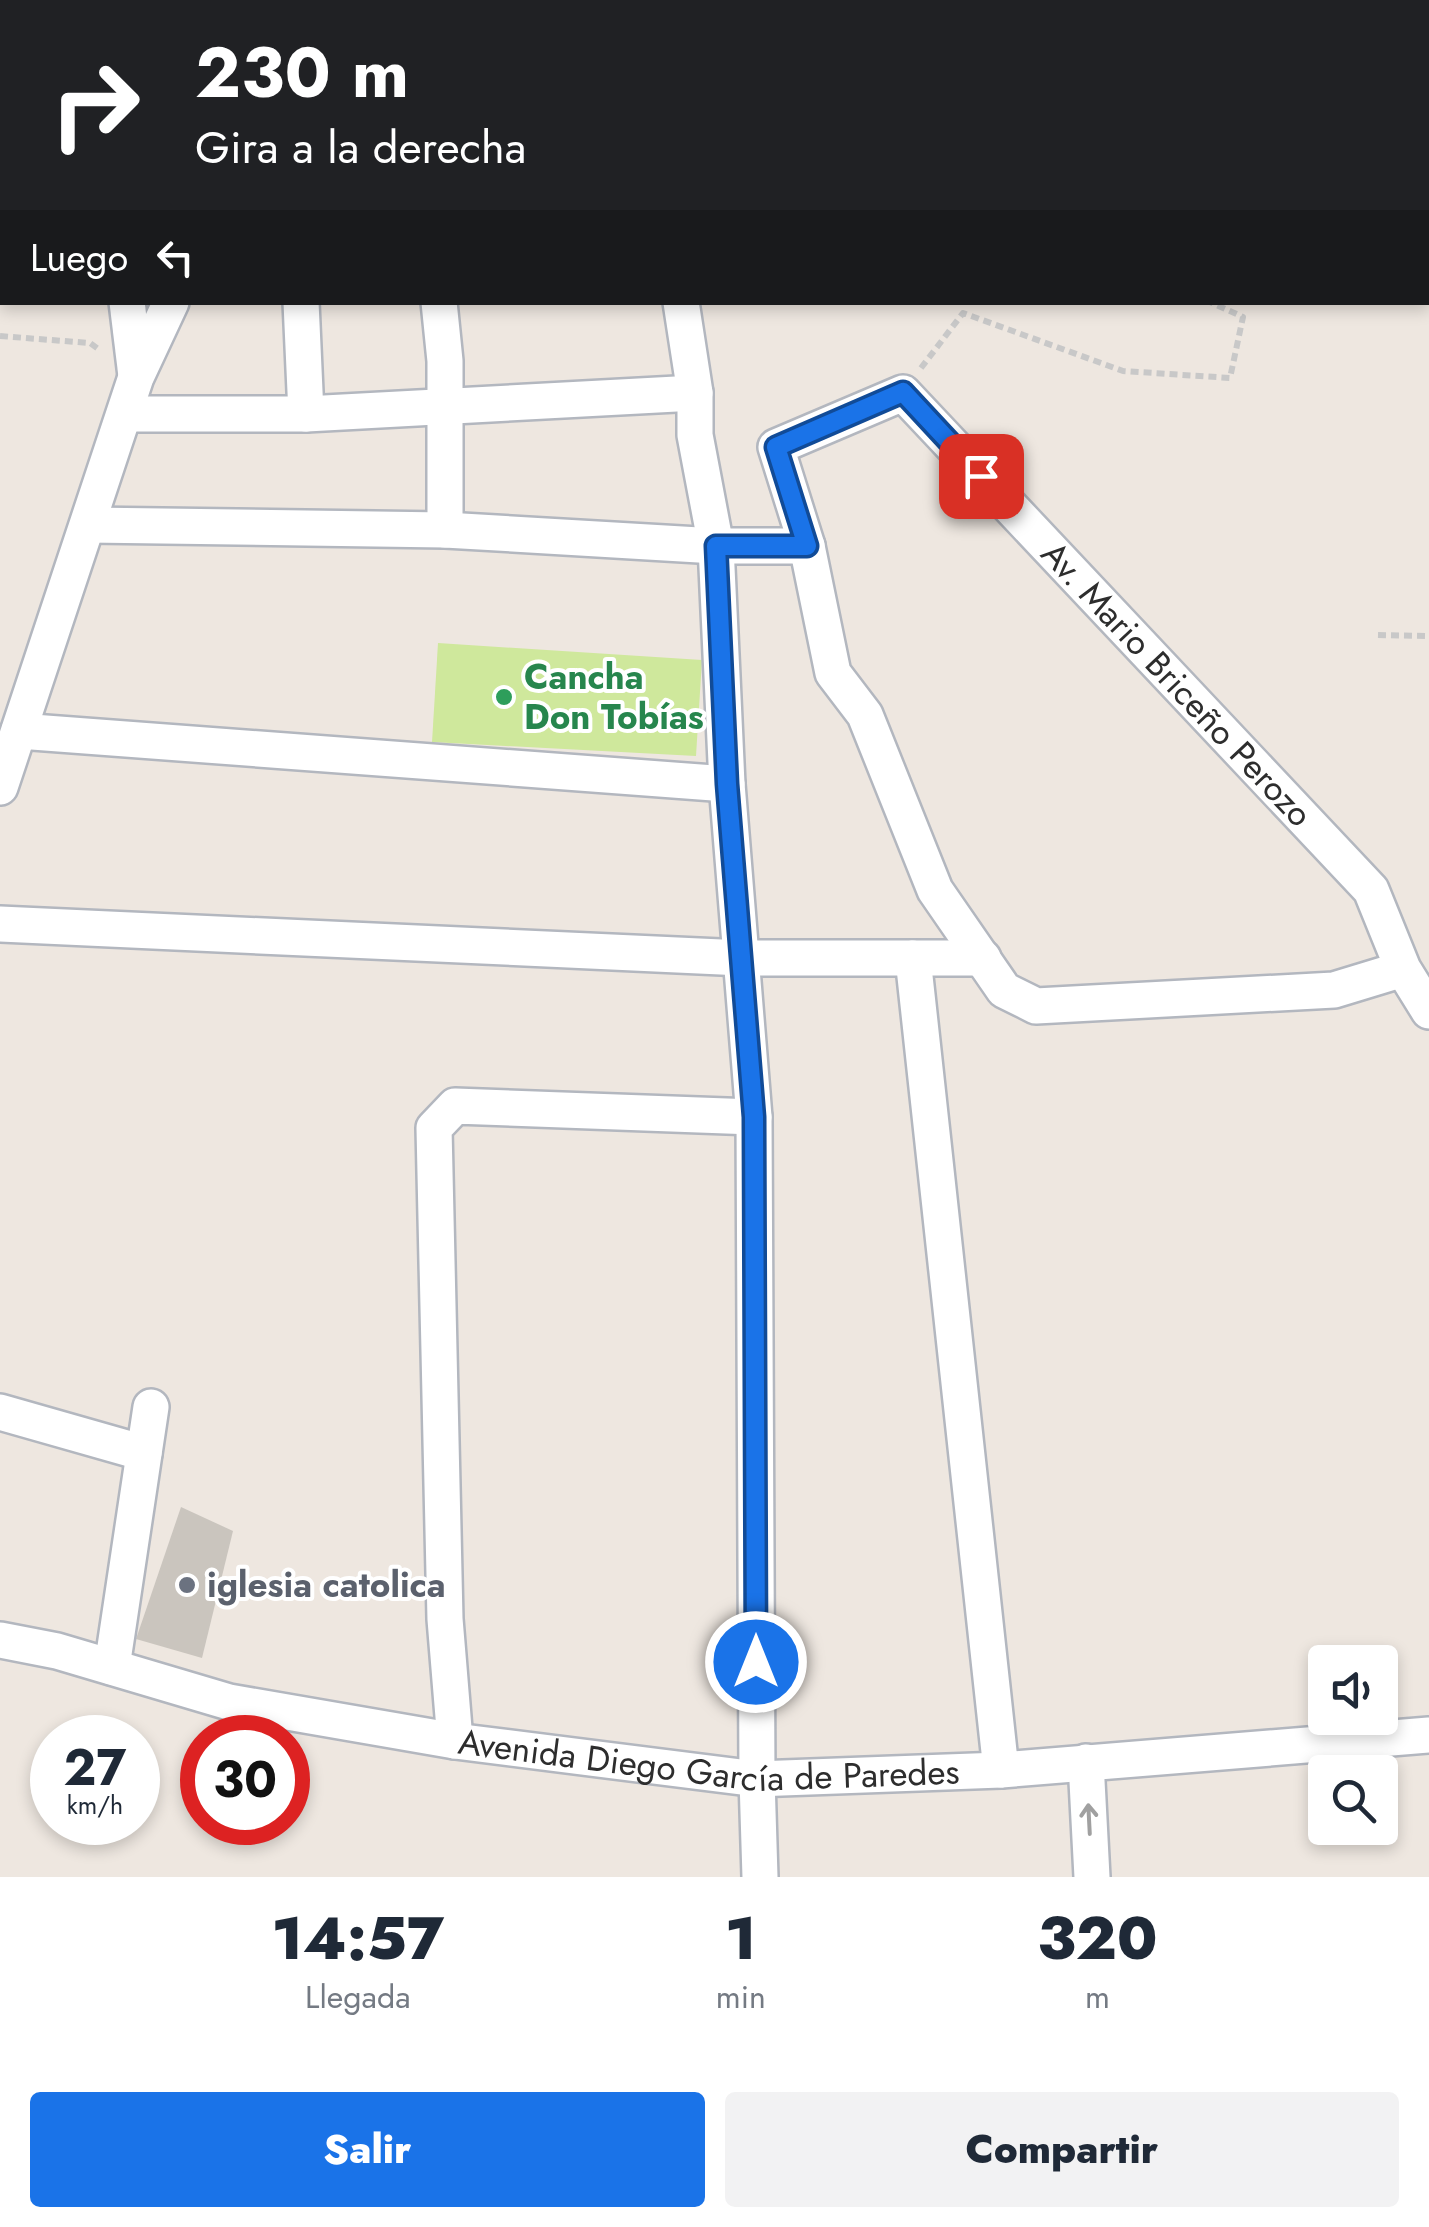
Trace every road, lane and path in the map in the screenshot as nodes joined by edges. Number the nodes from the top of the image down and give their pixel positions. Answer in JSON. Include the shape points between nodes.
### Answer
{"nodes":[{"id":1,"x":127,"y":305,"type":"edge"},
{"id":2,"x":170,"y":305,"type":"edge"},
{"id":3,"x":301,"y":305,"type":"edge"},
{"id":4,"x":439,"y":305,"type":"edge"},
{"id":5,"x":681,"y":305,"type":"edge"},
{"id":6,"x":1216,"y":305,"type":"edge"},
{"id":7,"x":0,"y":336,"type":"edge"},
{"id":8,"x":136,"y":377,"type":"junction"},
{"id":9,"x":695,"y":392,"type":"junction"},
{"id":10,"x":903,"y":392,"type":"junction"},
{"id":11,"x":445,"y":406,"type":"junction"},
{"id":12,"x":125,"y":414,"type":"junction"},
{"id":13,"x":306,"y":414,"type":"junction"},
{"id":14,"x":88,"y":525,"type":"junction"},
{"id":15,"x":445,"y":530,"type":"junction"},
{"id":16,"x":716,"y":546,"type":"junction"},
{"id":17,"x":807,"y":546,"type":"junction"},
{"id":18,"x":1378,"y":635,"type":"dead end"},
{"id":19,"x":1429,"y":636,"type":"edge"},
{"id":20,"x":19,"y":731,"type":"junction"},
{"id":21,"x":727,"y":784,"type":"junction"},
{"id":22,"x":0,"y":787,"type":"edge"},
{"id":23,"x":0,"y":924,"type":"edge"},
{"id":24,"x":743,"y":958,"type":"junction"},
{"id":25,"x":913,"y":958,"type":"junction"},
{"id":26,"x":982,"y":958,"type":"junction"},
{"id":27,"x":1403,"y":969,"type":"junction"},
{"id":28,"x":1429,"y":1011,"type":"edge"},
{"id":29,"x":754,"y":1117,"type":"junction"},
{"id":30,"x":151,"y":1407,"type":"dead end"},
{"id":31,"x":0,"y":1412,"type":"edge"},
{"id":32,"x":144,"y":1454,"type":"junction"},
{"id":33,"x":0,"y":1640,"type":"edge"},
{"id":34,"x":112,"y":1667,"type":"junction"},
{"id":35,"x":1429,"y":1735,"type":"edge"},
{"id":36,"x":455,"y":1741,"type":"junction"},
{"id":37,"x":1086,"y":1762,"type":"junction"},
{"id":38,"x":1001,"y":1770,"type":"junction"},
{"id":39,"x":757,"y":1779,"type":"junction"},
{"id":40,"x":760,"y":1877,"type":"edge"},
{"id":41,"x":1092,"y":1877,"type":"edge"}],
"edges":[{"from":1,"to":8,"type":"street"},
{"from":2,"to":8,"type":"street"},
{"from":3,"to":13,"type":"street"},
{"from":4,"to":11,"type":"street"},
{"from":5,"to":9,"type":"street"},
{"from":6,"to":10,"type":"path","via":[[1244,318],[1230,378],[1122,371],[963,313]]},
{"from":7,"to":8,"type":"path","via":[[90,343]]},
{"from":8,"to":12,"type":"street"},
{"from":9,"to":11,"type":"street"},
{"from":9,"to":16,"type":"street","via":[[695,435]]},
{"from":10,"to":17,"type":"street","via":[[776,447]]},
{"from":10,"to":27,"type":"street","name":"Av. Mario Briceño Perozo","via":[[1371,890]]},
{"from":11,"to":13,"type":"street"},
{"from":11,"to":15,"type":"street"},
{"from":12,"to":13,"type":"street"},
{"from":12,"to":14,"type":"street"},
{"from":14,"to":15,"type":"street"},
{"from":14,"to":20,"type":"street"},
{"from":15,"to":16,"type":"street"},
{"from":16,"to":17,"type":"street"},
{"from":16,"to":21,"type":"street"},
{"from":17,"to":26,"type":"street","via":[[834,673],[865,715],[934,890]]},
{"from":18,"to":19,"type":"path"},
{"from":20,"to":21,"type":"street"},
{"from":20,"to":22,"type":"street"},
{"from":21,"to":24,"type":"street"},
{"from":23,"to":24,"type":"street"},
{"from":24,"to":25,"type":"street"},
{"from":24,"to":29,"type":"street"},
{"from":25,"to":26,"type":"street"},
{"from":25,"to":38,"type":"street"},
{"from":26,"to":27,"type":"street","via":[[1004,990],[1036,1006],[1334,990]]},
{"from":27,"to":28,"type":"street","name":"Av. Mario Briceño Perozo"},
{"from":29,"to":36,"type":"street","via":[[455,1106],[434,1128],[445,1620]]},
{"from":29,"to":39,"type":"street"},
{"from":30,"to":32,"type":"street"},
{"from":31,"to":32,"type":"street"},
{"from":32,"to":34,"type":"street"},
{"from":33,"to":34,"type":"street","name":"Avenida Diego García de Paredes"},
{"from":34,"to":36,"type":"street","name":"Avenida Diego García de Paredes","via":[[228,1702]]},
{"from":35,"to":37,"type":"street","name":"Avenida Diego García de Paredes"},
{"from":36,"to":39,"type":"street","name":"Avenida Diego García de Paredes"},
{"from":37,"to":38,"type":"street","name":"Avenida Diego García de Paredes"},
{"from":41,"to":37,"type":"street","one_way":true},
{"from":38,"to":39,"type":"street","name":"Avenida Diego García de Paredes"},
{"from":39,"to":40,"type":"street"}]}
